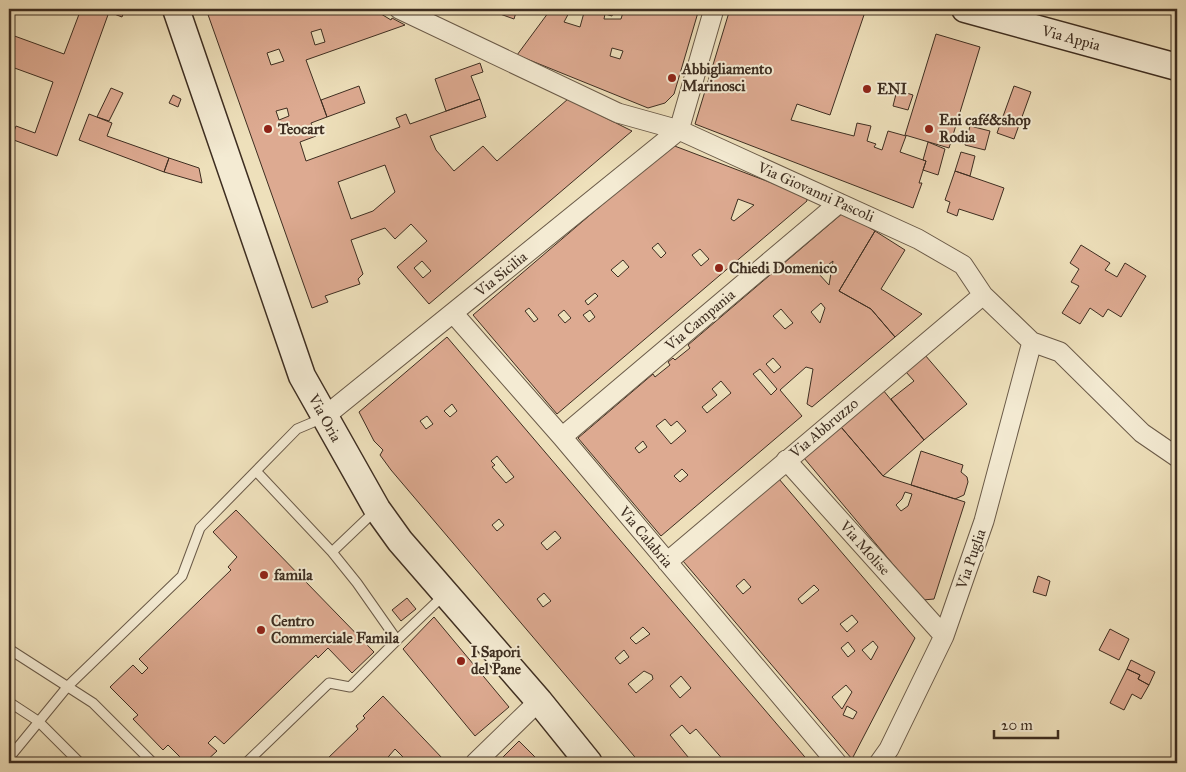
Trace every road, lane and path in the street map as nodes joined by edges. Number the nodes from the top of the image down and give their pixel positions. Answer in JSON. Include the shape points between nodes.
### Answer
{"nodes":[{"id":1,"x":176,"y":9,"type":"edge"},
{"id":2,"x":399,"y":9,"type":"edge"},
{"id":3,"x":714,"y":9,"type":"edge"},
{"id":4,"x":965,"y":9,"type":"edge"},
{"id":5,"x":1177,"y":67,"type":"edge"},
{"id":6,"x":679,"y":130,"type":"junction"},
{"id":7,"x":839,"y":203,"type":"junction"},
{"id":8,"x":982,"y":295,"type":"junction"},
{"id":9,"x":453,"y":313,"type":"junction"},
{"id":10,"x":1032,"y":342,"type":"junction"},
{"id":11,"x":324,"y":417,"type":"junction"},
{"id":12,"x":562,"y":437,"type":"junction"},
{"id":13,"x":1177,"y":457,"type":"edge"},
{"id":14,"x":786,"y":460,"type":"junction"},
{"id":15,"x":256,"y":471,"type":"junction"},
{"id":16,"x":377,"y":509,"type":"junction"},
{"id":17,"x":332,"y":552,"type":"junction"},
{"id":18,"x":667,"y":562,"type":"junction"},
{"id":19,"x":446,"y":593,"type":"junction"},
{"id":20,"x":944,"y":636,"type":"junction"},
{"id":21,"x":397,"y":640,"type":"junction"},
{"id":22,"x":9,"y":649,"type":"edge"},
{"id":23,"x":68,"y":686,"type":"junction"},
{"id":24,"x":539,"y":700,"type":"junction"},
{"id":25,"x":9,"y":702,"type":"edge"},
{"id":26,"x":38,"y":721,"type":"junction"},
{"id":27,"x":9,"y":759,"type":"edge"},
{"id":28,"x":11,"y":763,"type":"edge"},
{"id":29,"x":80,"y":763,"type":"edge"},
{"id":30,"x":152,"y":763,"type":"edge"},
{"id":31,"x":246,"y":763,"type":"edge"},
{"id":32,"x":475,"y":763,"type":"edge"},
{"id":33,"x":589,"y":763,"type":"edge"},
{"id":34,"x":837,"y":763,"type":"edge"},
{"id":35,"x":879,"y":763,"type":"edge"}],
"edges":[{"from":1,"to":11,"type":"main road","name":"Via Oria","via":[[302,376]]},
{"from":2,"to":6,"type":"street","name":"Via Giovanni Pascoli","via":[[618,113]]},
{"from":3,"to":6,"type":"street"},
{"from":4,"to":5,"type":"main road","name":"Via Appia"},
{"from":6,"to":7,"type":"street","name":"Via Giovanni Pascoli"},
{"from":6,"to":9,"type":"street","name":"Via Sicilia"},
{"from":7,"to":8,"type":"street","name":"Via Giovanni Pascoli","via":[[918,239],[963,265]]},
{"from":7,"to":12,"type":"street","name":"Via Campania"},
{"from":8,"to":10,"type":"street","name":"Via Giovanni Pascoli"},
{"from":8,"to":14,"type":"street","name":"Via Abbruzzo"},
{"from":9,"to":11,"type":"street","name":"Via Sicilia"},
{"from":9,"to":12,"type":"street","name":"Via Calabria"},
{"from":10,"to":13,"type":"street","name":"Via Giovanni Pascoli","via":[[1060,352],[1142,433]]},
{"from":10,"to":20,"type":"street","name":"Via Puglia","via":[[984,521]]},
{"from":11,"to":15,"type":"lane","via":[[297,429]]},
{"from":11,"to":16,"type":"main road","name":"Via Oria"},
{"from":12,"to":18,"type":"street","name":"Via Calabria"},
{"from":14,"to":18,"type":"street","name":"Via Abbruzzo"},
{"from":14,"to":20,"type":"street","name":"Via Molise"},
{"from":15,"to":17,"type":"lane"},
{"from":15,"to":23,"type":"lane","via":[[200,528],[182,576]]},
{"from":16,"to":17,"type":"lane"},
{"from":16,"to":19,"type":"main road","name":"Via Oria","via":[[400,541]]},
{"from":17,"to":21,"type":"lane"},
{"from":18,"to":34,"type":"street","name":"Via Calabria"},
{"from":19,"to":21,"type":"lane"},
{"from":19,"to":24,"type":"main road","name":"Via Oria"},
{"from":20,"to":35,"type":"street","name":"Via Puglia","via":[[889,749]]},
{"from":21,"to":31,"type":"lane","via":[[350,687],[329,683]]},
{"from":22,"to":23,"type":"lane"},
{"from":23,"to":26,"type":"lane"},
{"from":23,"to":30,"type":"lane","via":[[93,703]]},
{"from":24,"to":32,"type":"street"},
{"from":24,"to":33,"type":"main road","name":"Via Oria"},
{"from":25,"to":26,"type":"lane"},
{"from":26,"to":27,"type":"lane"},
{"from":26,"to":29,"type":"lane"},
{"from":27,"to":28,"type":"lane"}]}
